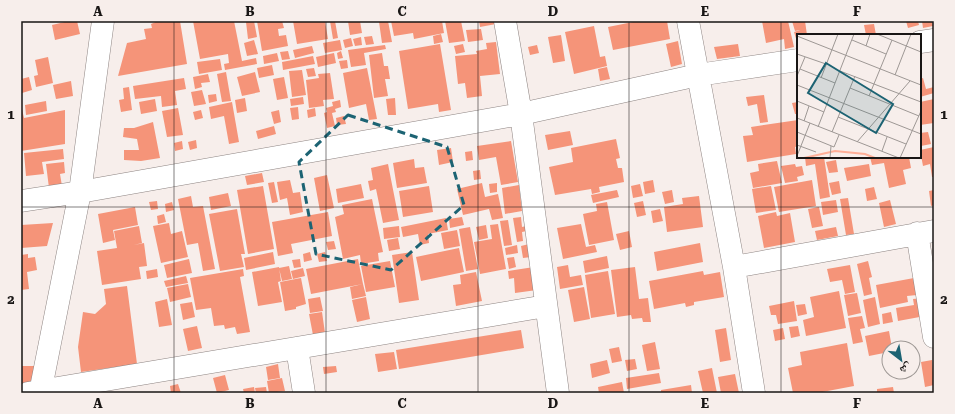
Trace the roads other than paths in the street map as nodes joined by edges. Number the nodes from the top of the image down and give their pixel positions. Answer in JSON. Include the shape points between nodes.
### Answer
{"nodes":[{"id":1,"x":104,"y":21,"type":"edge"},
{"id":2,"x":505,"y":21,"type":"edge"},
{"id":3,"x":688,"y":21,"type":"edge"},
{"id":4,"x":934,"y":40,"type":"edge"},
{"id":5,"x":921,"y":42,"type":"edge"},
{"id":6,"x":797,"y":60,"type":"edge"},
{"id":7,"x":698,"y":75,"type":"junction"},
{"id":8,"x":521,"y":114,"type":"junction"},
{"id":9,"x":80,"y":192,"type":"junction"},
{"id":10,"x":21,"y":201,"type":"edge"},
{"id":11,"x":925,"y":232,"type":"edge"},
{"id":12,"x":734,"y":267,"type":"junction"},
{"id":13,"x":546,"y":306,"type":"junction"},
{"id":14,"x":934,"y":337,"type":"edge"},
{"id":15,"x":297,"y":348,"type":"junction"},
{"id":16,"x":36,"y":392,"type":"edge"},
{"id":17,"x":304,"y":393,"type":"edge"},
{"id":18,"x":558,"y":393,"type":"edge"},
{"id":19,"x":754,"y":393,"type":"edge"}],
"edges":[{"from":1,"to":9,"type":"street"},
{"from":2,"to":8,"type":"street"},
{"from":3,"to":7,"type":"street"},
{"from":4,"to":5,"type":"street"},
{"from":6,"to":7,"type":"street"},
{"from":7,"to":8,"type":"street"},
{"from":7,"to":12,"type":"street"},
{"from":8,"to":9,"type":"street"},
{"from":8,"to":13,"type":"street"},
{"from":9,"to":10,"type":"street"},
{"from":9,"to":16,"type":"street"},
{"from":11,"to":12,"type":"street"},
{"from":11,"to":14,"type":"street"},
{"from":12,"to":19,"type":"street"},
{"from":13,"to":15,"type":"street"},
{"from":13,"to":18,"type":"street"},
{"from":15,"to":16,"type":"street"},
{"from":15,"to":17,"type":"street"}]}
